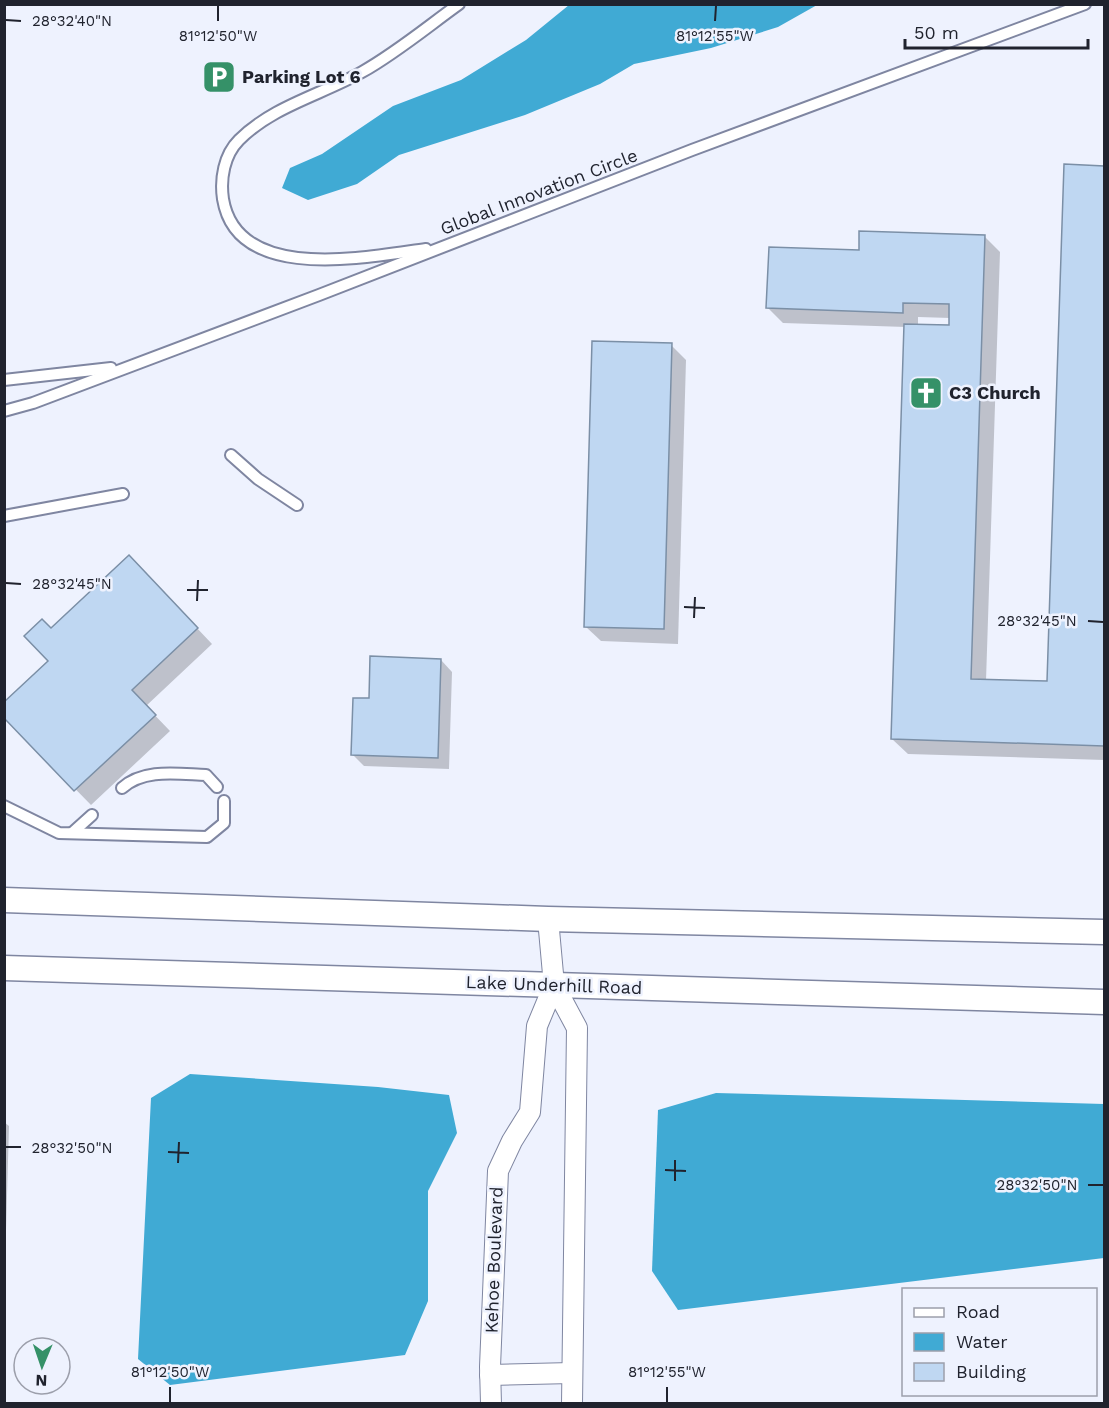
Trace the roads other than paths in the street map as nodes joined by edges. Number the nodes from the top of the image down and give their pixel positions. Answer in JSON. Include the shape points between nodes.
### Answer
{"nodes":[{"id":1,"x":459,"y":4,"type":"edge"},
{"id":2,"x":1085,"y":4,"type":"edge"},
{"id":3,"x":443,"y":247,"type":"junction"},
{"id":4,"x":131,"y":365,"type":"junction"},
{"id":5,"x":4,"y":380,"type":"edge"},
{"id":6,"x":4,"y":411,"type":"edge"},
{"id":7,"x":231,"y":455,"type":"dead end"},
{"id":8,"x":123,"y":494,"type":"dead end"},
{"id":9,"x":297,"y":505,"type":"dead end"},
{"id":10,"x":4,"y":516,"type":"edge"},
{"id":11,"x":217,"y":787,"type":"dead end"},
{"id":12,"x":122,"y":788,"type":"dead end"},
{"id":13,"x":224,"y":801,"type":"dead end"},
{"id":14,"x":4,"y":806,"type":"edge"},
{"id":15,"x":92,"y":815,"type":"dead end"},
{"id":16,"x":72,"y":833,"type":"junction"},
{"id":17,"x":4,"y":900,"type":"edge"},
{"id":18,"x":548,"y":920,"type":"junction"},
{"id":19,"x":1104,"y":932,"type":"edge"},
{"id":20,"x":4,"y":968,"type":"edge"},
{"id":21,"x":554,"y":985,"type":"junction"},
{"id":22,"x":1104,"y":1002,"type":"edge"},
{"id":23,"x":572,"y":1373,"type":"junction"},
{"id":24,"x":490,"y":1375,"type":"junction"},
{"id":25,"x":491,"y":1404,"type":"edge"},
{"id":26,"x":572,"y":1404,"type":"edge"}],
"edges":[{"from":1,"to":3,"type":"lane","via":[[364,71],[254,127],[236,142],[223,180],[225,208],[236,228],[249,242],[278,255],[359,259]]},
{"from":2,"to":3,"type":"lane","name":"Global Innovation Circle"},
{"from":3,"to":4,"type":"lane","name":"Global Innovation Circle"},
{"from":4,"to":5,"type":"lane"},
{"from":4,"to":6,"type":"lane","name":"Global Innovation Circle"},
{"from":7,"to":9,"type":"lane"},
{"from":8,"to":10,"type":"lane"},
{"from":11,"to":12,"type":"lane","via":[[206,775],[157,773]]},
{"from":13,"to":16,"type":"lane","via":[[224,823],[207,837]]},
{"from":14,"to":16,"type":"lane","via":[[59,833]]},
{"from":15,"to":16,"type":"lane"},
{"from":17,"to":18,"type":"street"},
{"from":18,"to":19,"type":"street"},
{"from":18,"to":21,"type":"street","name":"Kehoe Boulevard"},
{"from":20,"to":21,"type":"street","name":"Lake Underhill Road"},
{"from":21,"to":22,"type":"street","name":"Lake Underhill Road"},
{"from":21,"to":23,"type":"street","name":"Kehoe Boulevard","via":[[577,1028]]},
{"from":21,"to":24,"type":"street","name":"Kehoe Boulevard","via":[[537,1026],[530,1112],[498,1171]]},
{"from":23,"to":24,"type":"street"},
{"from":23,"to":26,"type":"street","name":"Kehoe Boulevard"},
{"from":24,"to":25,"type":"street","name":"Kehoe Boulevard"}]}
